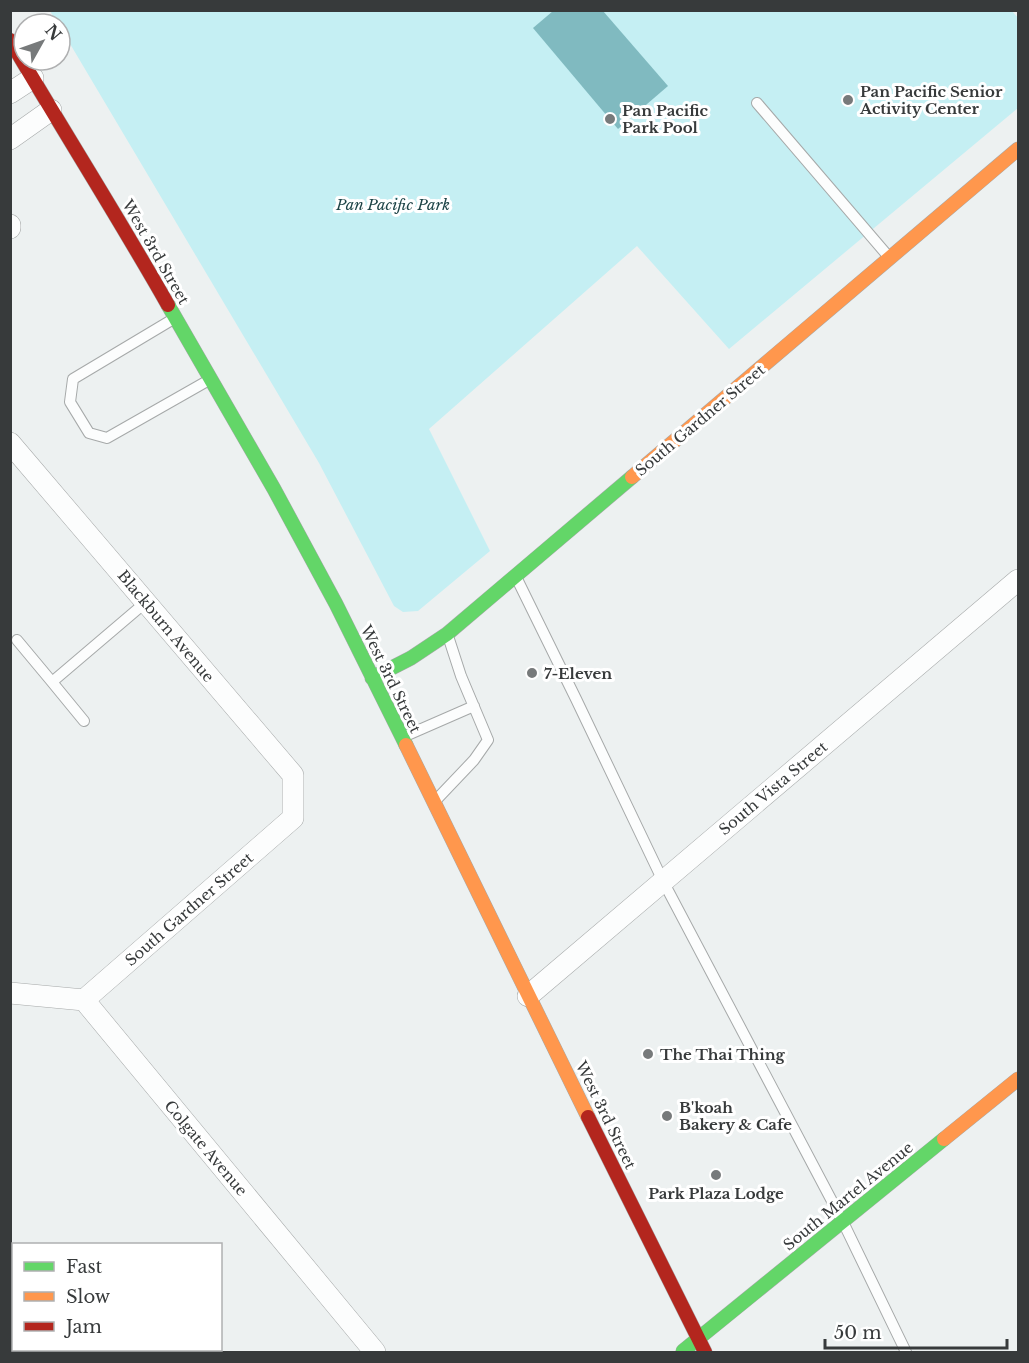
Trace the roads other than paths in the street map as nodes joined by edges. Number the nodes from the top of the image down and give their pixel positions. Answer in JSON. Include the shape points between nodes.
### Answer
{"nodes":[{"id":1,"x":10,"y":40,"type":"edge"},
{"id":2,"x":33,"y":78,"type":"junction"},
{"id":3,"x":10,"y":93,"type":"edge"},
{"id":4,"x":757,"y":103,"type":"dead end"},
{"id":5,"x":51,"y":110,"type":"junction"},
{"id":6,"x":10,"y":139,"type":"edge"},
{"id":7,"x":1018,"y":149,"type":"edge"},
{"id":8,"x":890,"y":258,"type":"junction"},
{"id":9,"x":176,"y":318,"type":"junction"},
{"id":10,"x":210,"y":379,"type":"junction"},
{"id":11,"x":10,"y":443,"type":"edge"},
{"id":12,"x":515,"y":576,"type":"junction"},
{"id":13,"x":1018,"y":580,"type":"edge"},
{"id":14,"x":146,"y":603,"type":"junction"},
{"id":15,"x":447,"y":634,"type":"junction"},
{"id":16,"x":17,"y":640,"type":"dead end"},
{"id":17,"x":372,"y":678,"type":"junction"},
{"id":18,"x":52,"y":682,"type":"junction"},
{"id":19,"x":474,"y":706,"type":"junction"},
{"id":20,"x":84,"y":721,"type":"dead end"},
{"id":21,"x":402,"y":737,"type":"junction"},
{"id":22,"x":434,"y":802,"type":"junction"},
{"id":23,"x":293,"y":818,"type":"joint"},
{"id":24,"x":663,"y":881,"type":"junction"},
{"id":25,"x":10,"y":993,"type":"edge"},
{"id":26,"x":528,"y":996,"type":"junction"},
{"id":27,"x":84,"y":1000,"type":"junction"},
{"id":28,"x":1018,"y":1079,"type":"edge"},
{"id":29,"x":843,"y":1222,"type":"junction"},
{"id":30,"x":698,"y":1339,"type":"junction"},
{"id":31,"x":375,"y":1353,"type":"edge"},
{"id":32,"x":682,"y":1353,"type":"edge"},
{"id":33,"x":705,"y":1353,"type":"edge"},
{"id":34,"x":906,"y":1353,"type":"edge"}],
"edges":[{"from":1,"to":2,"type":"main road","name":"West 3rd Street"},
{"from":2,"to":3,"type":"street"},
{"from":2,"to":5,"type":"main road","name":"West 3rd Street"},
{"from":4,"to":8,"type":"lane"},
{"from":5,"to":6,"type":"street"},
{"from":5,"to":9,"type":"main road","name":"West 3rd Street"},
{"from":7,"to":8,"type":"main road","name":"South Gardner Street"},
{"from":8,"to":12,"type":"main road","name":"South Gardner Street"},
{"from":9,"to":10,"type":"main road","name":"West 3rd Street"},
{"from":9,"to":10,"type":"lane","via":[[73,379],[70,402],[89,433],[107,438]]},
{"from":10,"to":17,"type":"main road","name":"West 3rd Street","via":[[274,489]]},
{"from":11,"to":14,"type":"street","name":"Blackburn Avenue"},
{"from":12,"to":15,"type":"main road","name":"South Gardner Street"},
{"from":12,"to":24,"type":"lane"},
{"from":13,"to":24,"type":"street","name":"South Vista Street"},
{"from":14,"to":18,"type":"lane"},
{"from":14,"to":23,"type":"street","name":"Blackburn Avenue","via":[[293,775]]},
{"from":15,"to":17,"type":"main road","name":"South Gardner Street"},
{"from":15,"to":19,"type":"lane"},
{"from":16,"to":18,"type":"lane"},
{"from":17,"to":21,"type":"main road","name":"West 3rd Street"},
{"from":18,"to":20,"type":"lane"},
{"from":19,"to":21,"type":"lane"},
{"from":19,"to":22,"type":"lane","via":[[488,740]]},
{"from":21,"to":22,"type":"main road","name":"West 3rd Street"},
{"from":22,"to":26,"type":"main road","name":"West 3rd Street"},
{"from":23,"to":27,"type":"street","name":"South Gardner Street"},
{"from":24,"to":26,"type":"street","name":"South Vista Street"},
{"from":24,"to":29,"type":"lane"},
{"from":25,"to":27,"type":"street"},
{"from":26,"to":30,"type":"main road","name":"West 3rd Street"},
{"from":27,"to":31,"type":"street","name":"Colgate Avenue"},
{"from":28,"to":29,"type":"main road","name":"South Martel Avenue"},
{"from":29,"to":30,"type":"main road","name":"South Martel Avenue"},
{"from":29,"to":34,"type":"lane"},
{"from":30,"to":32,"type":"main road","name":"South Martel Avenue"},
{"from":30,"to":33,"type":"main road","name":"West 3rd Street"}]}
